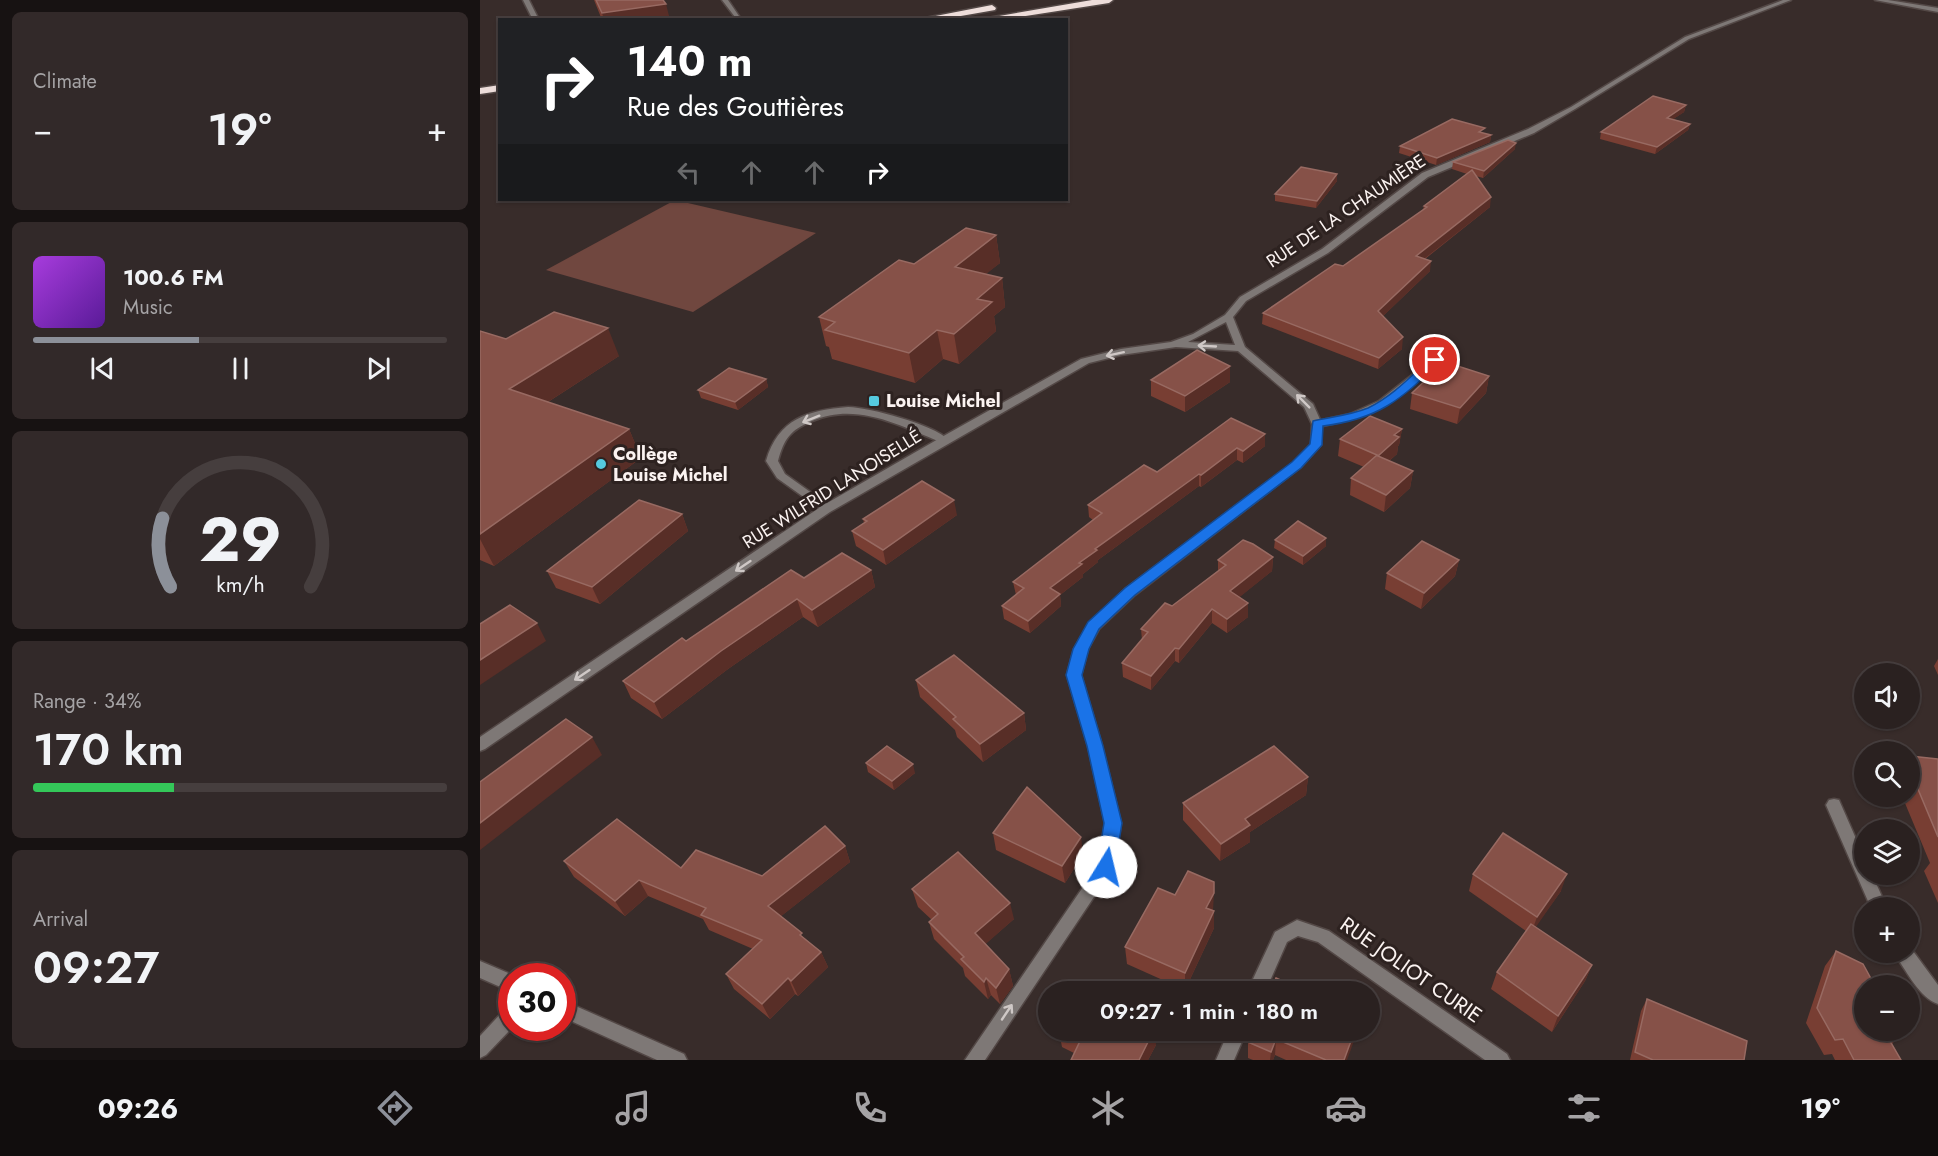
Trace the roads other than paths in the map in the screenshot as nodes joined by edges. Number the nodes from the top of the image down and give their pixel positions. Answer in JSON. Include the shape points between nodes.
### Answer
{"nodes":[{"id":1,"x":526,"y":0,"type":"edge"},
{"id":2,"x":724,"y":0,"type":"edge"},
{"id":3,"x":1048,"y":0,"type":"edge"},
{"id":4,"x":1109,"y":0,"type":"edge"},
{"id":5,"x":1788,"y":0,"type":"edge"},
{"id":6,"x":1878,"y":0,"type":"edge"},
{"id":7,"x":1938,"y":10,"type":"edge"},
{"id":8,"x":535,"y":18,"type":"edge"},
{"id":9,"x":739,"y":18,"type":"edge"},
{"id":10,"x":932,"y":18,"type":"edge"},
{"id":11,"x":993,"y":18,"type":"edge"},
{"id":12,"x":498,"y":88,"type":"edge"},
{"id":13,"x":480,"y":91,"type":"edge"},
{"id":14,"x":1228,"y":317,"type":"junction"},
{"id":15,"x":1173,"y":345,"type":"junction"},
{"id":16,"x":1240,"y":348,"type":"junction"},
{"id":17,"x":1435,"y":360,"type":"dead end"},
{"id":18,"x":1317,"y":424,"type":"junction"},
{"id":19,"x":944,"y":440,"type":"junction"},
{"id":20,"x":826,"y":509,"type":"junction"},
{"id":21,"x":480,"y":745,"type":"edge"},
{"id":22,"x":1834,"y":805,"type":"dead end"},
{"id":23,"x":1874,"y":897,"type":"edge"},
{"id":24,"x":1911,"y":963,"type":"edge"},
{"id":25,"x":480,"y":969,"type":"edge"},
{"id":26,"x":498,"y":977,"type":"edge"},
{"id":27,"x":1261,"y":981,"type":"edge"},
{"id":28,"x":1938,"y":996,"type":"edge"},
{"id":29,"x":576,"y":1014,"type":"edge"},
{"id":30,"x":498,"y":1029,"type":"edge"},
{"id":31,"x":1233,"y":1041,"type":"edge"},
{"id":32,"x":480,"y":1049,"type":"edge"},
{"id":33,"x":678,"y":1060,"type":"edge"},
{"id":34,"x":974,"y":1060,"type":"edge"},
{"id":35,"x":1225,"y":1060,"type":"edge"},
{"id":36,"x":1501,"y":1060,"type":"edge"}],
"edges":[{"from":1,"to":8,"type":"street"},
{"from":2,"to":9,"type":"street"},
{"from":3,"to":10,"type":"highway"},
{"from":4,"to":11,"type":"highway"},
{"from":5,"to":14,"type":"street","name":"RUE DE LA CHAUMIÈRE","via":[[1681,43],[1531,131],[1425,176],[1325,251],[1244,299]]},
{"from":6,"to":7,"type":"street"},
{"from":12,"to":13,"type":"highway"},
{"from":14,"to":15,"type":"street","name":"RUE WILFRID LANOISELLÉ"},
{"from":14,"to":16,"type":"street"},
{"from":16,"to":15,"type":"street","one_way":true},
{"from":15,"to":19,"type":"street","name":"RUE WILFRID LANOISELLÉ","one_way":true,"via":[[1085,361]]},
{"from":18,"to":16,"type":"street","one_way":true,"via":[[1309,406]]},
{"from":17,"to":18,"type":"street","via":[[1398,395],[1372,410]]},
{"from":34,"to":18,"type":"street","one_way":true,"via":[[1106,867],[1113,823],[1074,675],[1081,649],[1094,626],[1130,592],[1297,465],[1316,445]]},
{"from":19,"to":20,"type":"street","name":"RUE WILFRID LANOISELLÉ"},
{"from":19,"to":20,"type":"street","one_way":true,"via":[[868,412],[840,411],[795,426],[783,434],[772,460],[781,476]]},
{"from":20,"to":21,"type":"street","name":"RUE WILFRID LANOISELLÉ","one_way":true},
{"from":22,"to":23,"type":"street"},
{"from":24,"to":28,"type":"street"},
{"from":25,"to":26,"type":"street"},
{"from":27,"to":36,"type":"street","name":"RUE JOLIOT CURIE","via":[[1281,937],[1297,928],[1323,936]]},
{"from":29,"to":33,"type":"street"},
{"from":30,"to":32,"type":"street"},
{"from":31,"to":35,"type":"street"}]}
